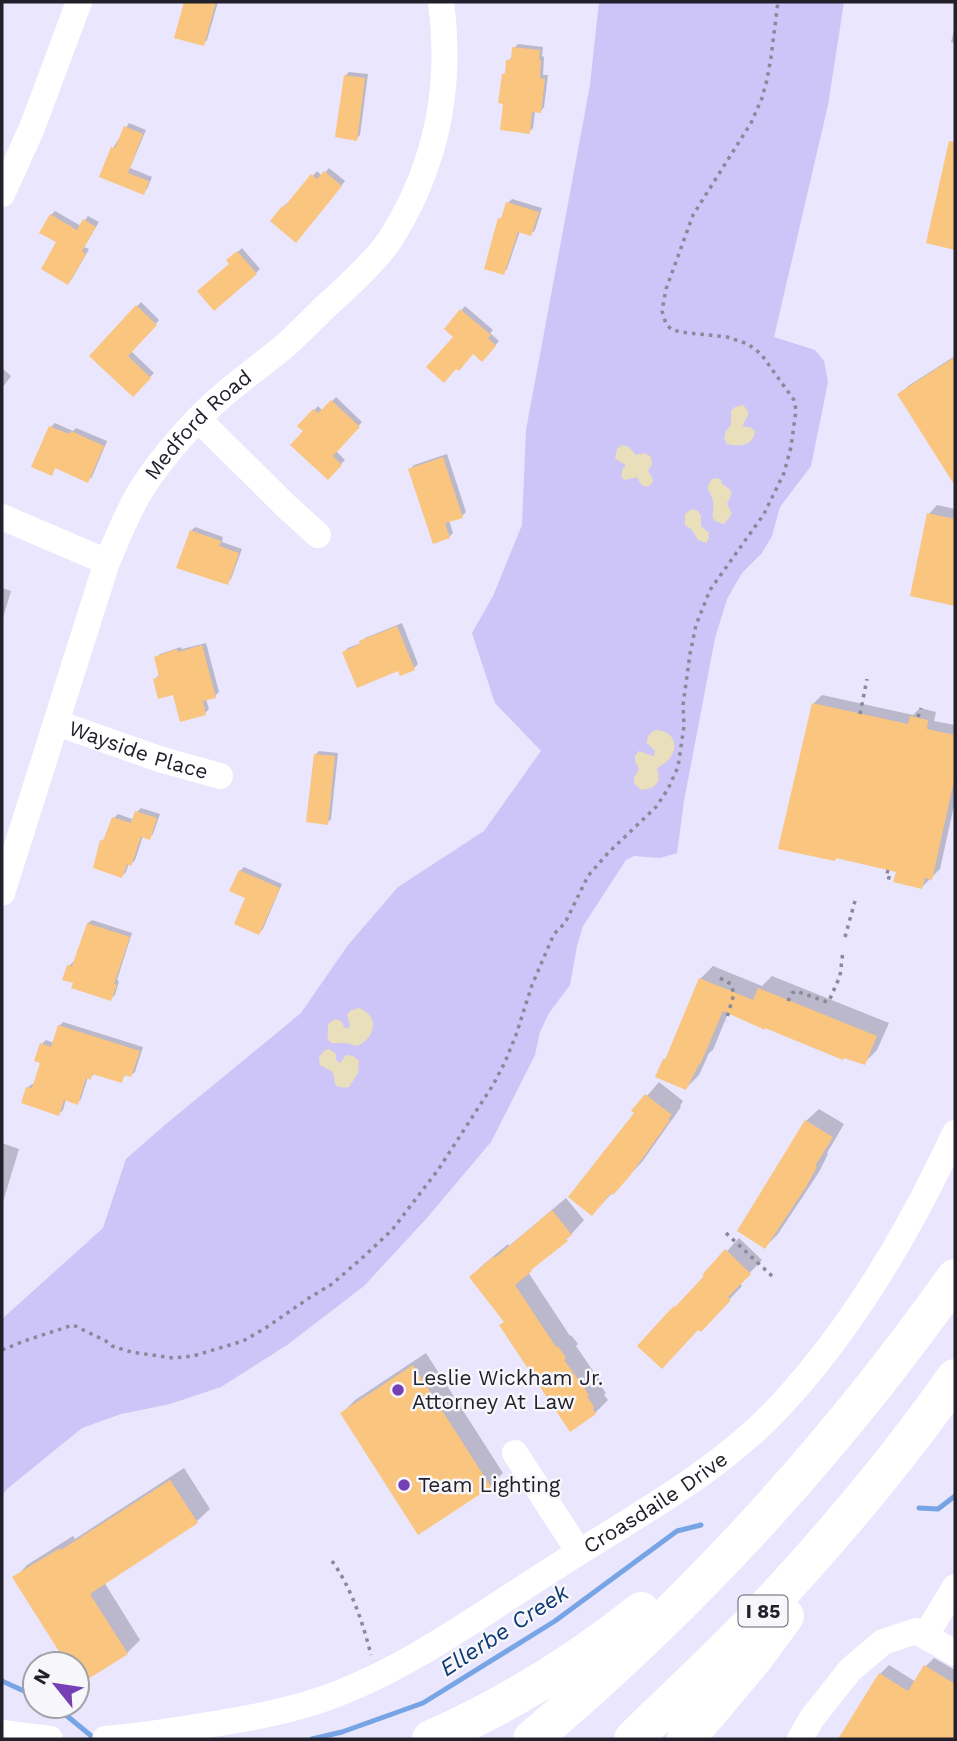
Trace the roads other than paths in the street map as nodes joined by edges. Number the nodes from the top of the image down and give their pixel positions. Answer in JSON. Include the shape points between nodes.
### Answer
{"nodes":[{"id":1,"x":79,"y":2,"type":"edge"},
{"id":2,"x":441,"y":2,"type":"edge"},
{"id":3,"x":2,"y":194,"type":"edge"},
{"id":4,"x":198,"y":419,"type":"junction"},
{"id":5,"x":2,"y":517,"type":"edge"},
{"id":6,"x":318,"y":536,"type":"dead end"},
{"id":7,"x":107,"y":562,"type":"junction"},
{"id":8,"x":57,"y":723,"type":"junction"},
{"id":9,"x":220,"y":776,"type":"dead end"},
{"id":10,"x":2,"y":893,"type":"edge"},
{"id":11,"x":955,"y":1133,"type":"edge"},
{"id":12,"x":955,"y":1278,"type":"edge"},
{"id":13,"x":955,"y":1378,"type":"edge"},
{"id":14,"x":514,"y":1453,"type":"dead end"},
{"id":15,"x":883,"y":1473,"type":"junction"},
{"id":16,"x":579,"y":1552,"type":"junction"},
{"id":17,"x":733,"y":1552,"type":"junction"},
{"id":18,"x":955,"y":1587,"type":"edge"},
{"id":19,"x":926,"y":1634,"type":"junction"},
{"id":20,"x":955,"y":1653,"type":"edge"},
{"id":21,"x":2,"y":1733,"type":"edge"},
{"id":22,"x":50,"y":1739,"type":"edge"},
{"id":23,"x":106,"y":1739,"type":"edge"},
{"id":24,"x":431,"y":1739,"type":"edge"},
{"id":25,"x":532,"y":1739,"type":"edge"},
{"id":26,"x":633,"y":1739,"type":"edge"},
{"id":27,"x":686,"y":1739,"type":"edge"},
{"id":28,"x":800,"y":1739,"type":"edge"}],
"edges":[{"from":1,"to":3,"type":"street"},
{"from":2,"to":4,"type":"street","name":"Medford Road","via":[[445,62],[438,130],[403,218],[357,277]]},
{"from":4,"to":6,"type":"street"},
{"from":4,"to":7,"type":"street","name":"Medford Road","via":[[138,495]]},
{"from":5,"to":7,"type":"street"},
{"from":7,"to":8,"type":"street","name":"Medford Road"},
{"from":8,"to":9,"type":"street","name":"Wayside Place"},
{"from":8,"to":10,"type":"street","name":"Medford Road"},
{"from":11,"to":16,"type":"street","name":"Croasdaile Drive","via":[[868,1290],[786,1400],[713,1465]]},
{"from":12,"to":17,"type":"highway","via":[[867,1397]]},
{"from":13,"to":15,"type":"highway","number":"I 85"},
{"from":14,"to":16,"type":"street"},
{"from":15,"to":26,"type":"highway","number":"I 85","via":[[750,1625]]},
{"from":15,"to":27,"type":"highway","via":[[754,1658]]},
{"from":16,"to":23,"type":"street","name":"Croasdaile Drive","via":[[419,1653],[324,1699],[253,1718]]},
{"from":17,"to":24,"type":"highway","via":[[646,1607],[551,1677]]},
{"from":17,"to":25,"type":"highway","via":[[583,1697]]},
{"from":18,"to":19,"type":"street"},
{"from":19,"to":20,"type":"street"},
{"from":19,"to":28,"type":"street","via":[[916,1630],[883,1642],[866,1656],[850,1670]]},
{"from":21,"to":22,"type":"street"}]}
